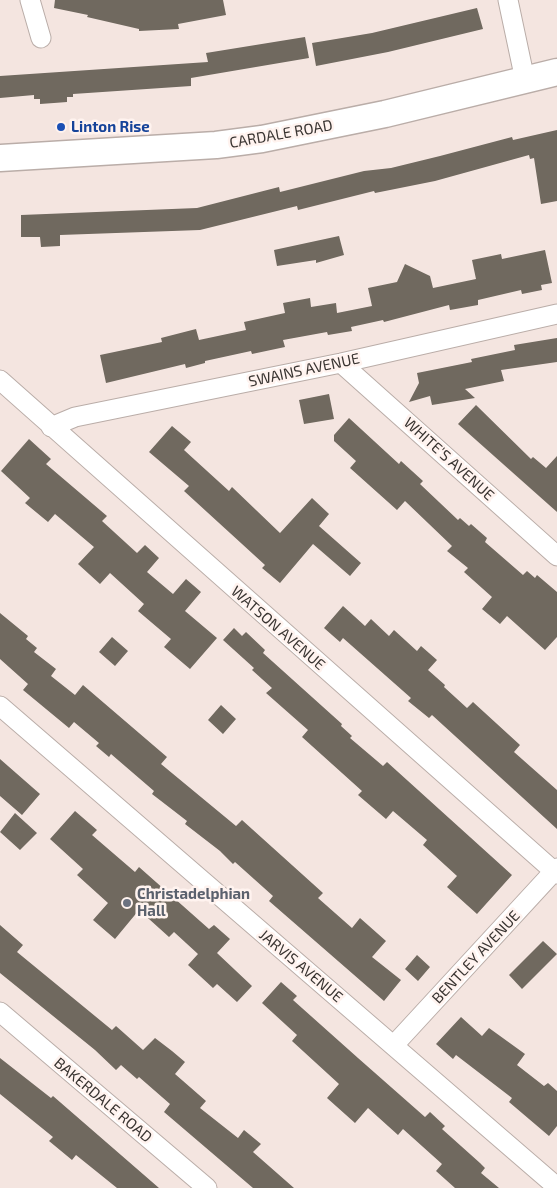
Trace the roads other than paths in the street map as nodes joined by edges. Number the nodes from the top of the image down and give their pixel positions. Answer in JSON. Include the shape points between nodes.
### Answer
{"nodes":[{"id":1,"x":30,"y":0,"type":"edge"},
{"id":2,"x":508,"y":0,"type":"edge"},
{"id":3,"x":41,"y":38,"type":"dead end"},
{"id":4,"x":557,"y":72,"type":"edge"},
{"id":5,"x":525,"y":80,"type":"junction"},
{"id":6,"x":0,"y":158,"type":"edge"},
{"id":7,"x":557,"y":314,"type":"edge"},
{"id":8,"x":341,"y":363,"type":"junction"},
{"id":9,"x":0,"y":380,"type":"edge"},
{"id":10,"x":51,"y":427,"type":"junction"},
{"id":11,"x":557,"y":556,"type":"edge"},
{"id":12,"x":0,"y":706,"type":"edge"},
{"id":13,"x":556,"y":871,"type":"edge"},
{"id":14,"x":0,"y":1012,"type":"edge"},
{"id":15,"x":394,"y":1045,"type":"junction"},
{"id":16,"x":557,"y":1187,"type":"edge"},
{"id":17,"x":207,"y":1188,"type":"edge"}],
"edges":[{"from":1,"to":3,"type":"street"},
{"from":2,"to":5,"type":"street"},
{"from":4,"to":5,"type":"street","name":"CARDALE ROAD"},
{"from":5,"to":6,"type":"street","name":"CARDALE ROAD","via":[[385,114],[262,139],[216,145]]},
{"from":7,"to":8,"type":"street","name":"SWAINS AVENUE"},
{"from":8,"to":10,"type":"street","name":"SWAINS AVENUE","via":[[75,417]]},
{"from":8,"to":11,"type":"street","name":"WHITE'S AVENUE"},
{"from":9,"to":10,"type":"street","name":"WATSON AVENUE"},
{"from":10,"to":13,"type":"street","name":"WATSON AVENUE"},
{"from":12,"to":15,"type":"street","name":"JARVIS AVENUE"},
{"from":13,"to":15,"type":"street","name":"BENTLEY AVENUE"},
{"from":14,"to":17,"type":"street","name":"BAKERDALE ROAD"},
{"from":15,"to":16,"type":"street","name":"JARVIS AVENUE"}]}
